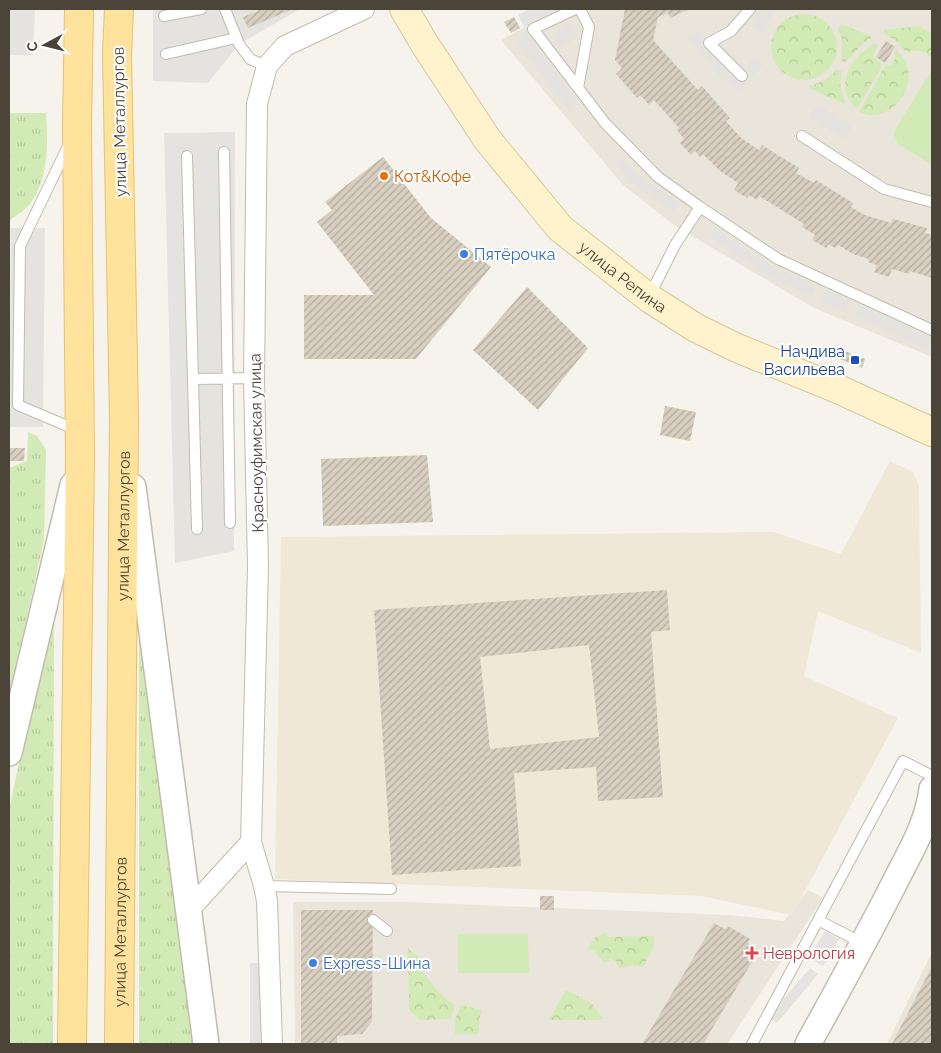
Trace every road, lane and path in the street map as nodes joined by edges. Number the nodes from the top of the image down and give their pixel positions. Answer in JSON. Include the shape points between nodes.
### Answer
{"nodes":[{"id":1,"x":79,"y":9,"type":"edge"},
{"id":2,"x":119,"y":9,"type":"edge"},
{"id":3,"x":201,"y":9,"type":"edge"},
{"id":4,"x":225,"y":9,"type":"edge"},
{"id":5,"x":364,"y":9,"type":"edge"},
{"id":6,"x":404,"y":9,"type":"edge"},
{"id":7,"x":575,"y":9,"type":"edge"},
{"id":8,"x":580,"y":9,"type":"edge"},
{"id":9,"x":750,"y":9,"type":"edge"},
{"id":10,"x":164,"y":16,"type":"dead end"},
{"id":11,"x":236,"y":38,"type":"junction"},
{"id":12,"x":166,"y":54,"type":"dead end"},
{"id":13,"x":267,"y":66,"type":"junction"},
{"id":14,"x":742,"y":76,"type":"dead end"},
{"id":15,"x":578,"y":88,"type":"junction"},
{"id":16,"x":77,"y":128,"type":"junction"},
{"id":17,"x":802,"y":136,"type":"dead end"},
{"id":18,"x":224,"y":152,"type":"dead end"},
{"id":19,"x":187,"y":156,"type":"dead end"},
{"id":20,"x":932,"y":202,"type":"edge"},
{"id":21,"x":700,"y":207,"type":"junction"},
{"id":22,"x":649,"y":298,"type":"junction"},
{"id":23,"x":932,"y":330,"type":"edge"},
{"id":24,"x":254,"y":378,"type":"junction"},
{"id":25,"x":194,"y":379,"type":"junction"},
{"id":26,"x":228,"y":380,"type":"junction"},
{"id":27,"x":124,"y":418,"type":"junction"},
{"id":28,"x":80,"y":431,"type":"junction"},
{"id":29,"x":932,"y":432,"type":"edge"},
{"id":30,"x":80,"y":458,"type":"junction"},
{"id":31,"x":230,"y":523,"type":"dead end"},
{"id":32,"x":197,"y":529,"type":"dead end"},
{"id":33,"x":9,"y":753,"type":"edge"},
{"id":34,"x":932,"y":776,"type":"edge"},
{"id":35,"x":932,"y":799,"type":"edge"},
{"id":36,"x":251,"y":842,"type":"junction"},
{"id":37,"x":264,"y":886,"type":"junction"},
{"id":38,"x":391,"y":889,"type":"dead end"},
{"id":39,"x":188,"y":911,"type":"junction"},
{"id":40,"x":373,"y":920,"type":"dead end"},
{"id":41,"x":818,"y":920,"type":"junction"},
{"id":42,"x":387,"y":931,"type":"dead end"},
{"id":43,"x":864,"y":944,"type":"junction"},
{"id":44,"x":72,"y":1044,"type":"edge"},
{"id":45,"x":119,"y":1044,"type":"edge"},
{"id":46,"x":206,"y":1044,"type":"edge"},
{"id":47,"x":272,"y":1044,"type":"edge"},
{"id":48,"x":752,"y":1044,"type":"edge"},
{"id":49,"x":808,"y":1044,"type":"edge"}],
"edges":[{"from":1,"to":16,"type":"main road"},
{"from":2,"to":27,"type":"main road","name":"улица Металлургов"},
{"from":3,"to":10,"type":"lane"},
{"from":4,"to":11,"type":"lane"},
{"from":5,"to":13,"type":"street","name":"Красноуфимская улица","via":[[285,46]]},
{"from":6,"to":22,"type":"main road","name":"улица Репина","via":[[487,139],[560,228]]},
{"from":7,"to":15,"type":"lane","via":[[533,29]]},
{"from":8,"to":15,"type":"lane","via":[[589,27]]},
{"from":9,"to":14,"type":"lane","via":[[731,31],[709,43]]},
{"from":11,"to":12,"type":"lane"},
{"from":11,"to":13,"type":"lane","via":[[250,59]]},
{"from":13,"to":24,"type":"street","name":"Красноуфимская улица","via":[[257,104]]},
{"from":15,"to":21,"type":"lane","via":[[605,123],[658,177]]},
{"from":16,"to":28,"type":"main road"},
{"from":16,"to":28,"type":"lane","via":[[20,246],[18,405]]},
{"from":17,"to":20,"type":"lane","via":[[884,190]]},
{"from":18,"to":26,"type":"lane"},
{"from":19,"to":25,"type":"lane"},
{"from":21,"to":22,"type":"lane","via":[[675,246]]},
{"from":21,"to":23,"type":"lane","via":[[778,259]]},
{"from":22,"to":29,"type":"main road","name":"улица Репина","via":[[696,328],[729,344]]},
{"from":24,"to":26,"type":"lane"},
{"from":24,"to":36,"type":"street","name":"Красноуфимская улица","via":[[258,566]]},
{"from":25,"to":26,"type":"lane"},
{"from":25,"to":32,"type":"lane"},
{"from":26,"to":31,"type":"lane"},
{"from":27,"to":39,"type":"street"},
{"from":27,"to":45,"type":"main road","name":"улица Металлургов"},
{"from":28,"to":30,"type":"main road"},
{"from":30,"to":33,"type":"street"},
{"from":30,"to":44,"type":"main road"},
{"from":34,"to":41,"type":"lane","via":[[903,761]]},
{"from":35,"to":43,"type":"street","via":[[922,828]]},
{"from":36,"to":37,"type":"street","name":"Красноуфимская улица"},
{"from":36,"to":39,"type":"street"},
{"from":37,"to":38,"type":"lane"},
{"from":37,"to":47,"type":"street","name":"Красноуфимская улица"},
{"from":39,"to":46,"type":"street"},
{"from":40,"to":42,"type":"lane"},
{"from":41,"to":43,"type":"lane"},
{"from":41,"to":48,"type":"lane"},
{"from":43,"to":49,"type":"street"}]}
